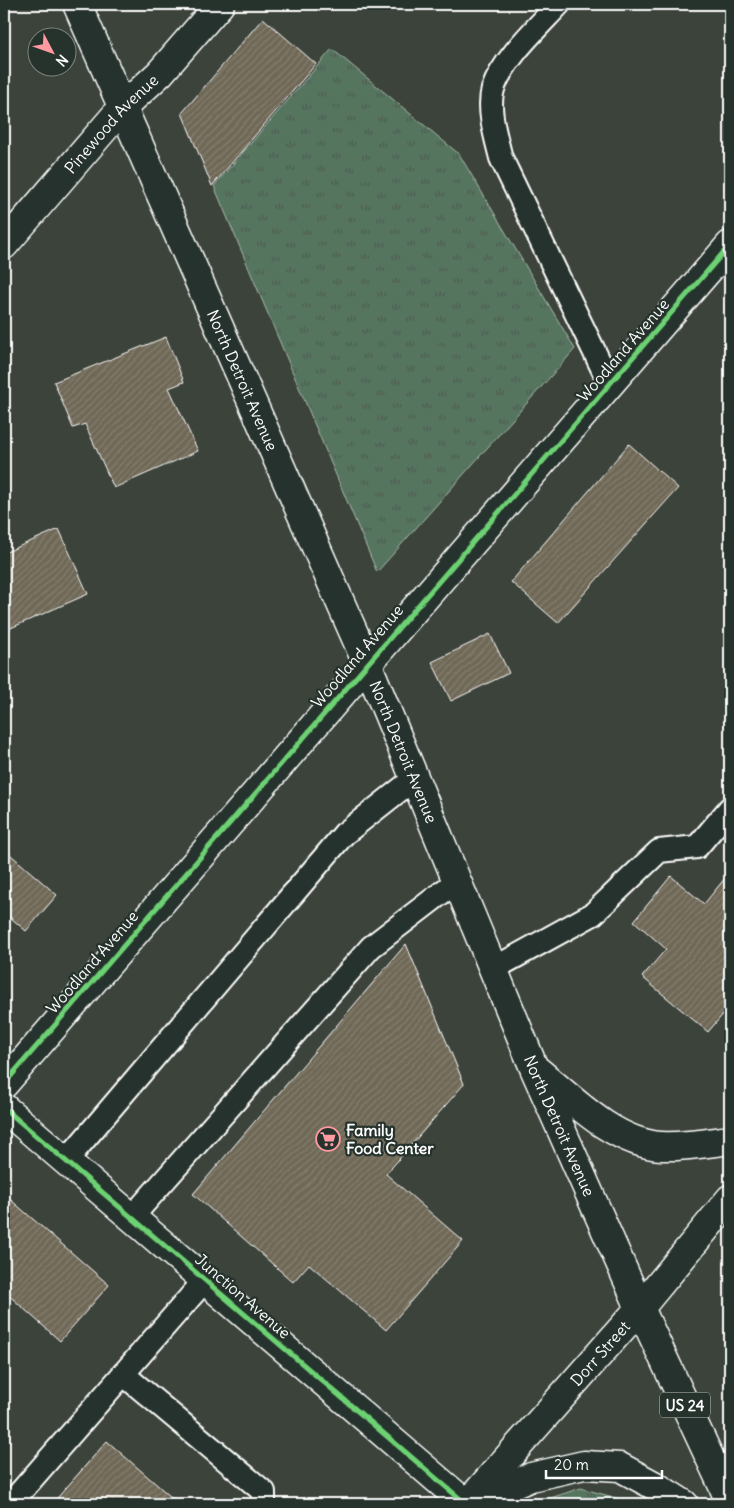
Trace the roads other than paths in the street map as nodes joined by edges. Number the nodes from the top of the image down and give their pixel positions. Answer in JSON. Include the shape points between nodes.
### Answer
{"nodes":[{"id":1,"x":77,"y":4,"type":"edge"},
{"id":2,"x":220,"y":4,"type":"edge"},
{"id":3,"x":559,"y":4,"type":"edge"},
{"id":4,"x":122,"y":108,"type":"junction"},
{"id":5,"x":4,"y":245,"type":"edge"},
{"id":6,"x":730,"y":245,"type":"edge"},
{"id":7,"x":610,"y":384,"type":"junction"},
{"id":8,"x":367,"y":664,"type":"junction"},
{"id":9,"x":415,"y":778,"type":"junction"},
{"id":10,"x":730,"y":808,"type":"edge"},
{"id":11,"x":457,"y":881,"type":"junction"},
{"id":12,"x":493,"y":968,"type":"junction"},
{"id":13,"x":534,"y":1068,"type":"junction"},
{"id":14,"x":4,"y":1084,"type":"edge"},
{"id":15,"x":4,"y":1108,"type":"edge"},
{"id":16,"x":730,"y":1140,"type":"edge"},
{"id":17,"x":66,"y":1161,"type":"junction"},
{"id":18,"x":730,"y":1199,"type":"edge"},
{"id":19,"x":132,"y":1217,"type":"junction"},
{"id":20,"x":205,"y":1280,"type":"junction"},
{"id":21,"x":640,"y":1308,"type":"junction"},
{"id":22,"x":123,"y":1374,"type":"junction"},
{"id":23,"x":730,"y":1501,"type":"edge"},
{"id":24,"x":10,"y":1504,"type":"edge"},
{"id":25,"x":264,"y":1504,"type":"edge"},
{"id":26,"x":467,"y":1504,"type":"edge"},
{"id":27,"x":684,"y":1504,"type":"edge"}],
"edges":[{"from":1,"to":4,"type":"main road","name":"North Detroit Avenue","number":"US 24"},
{"from":2,"to":4,"type":"main road","name":"Pinewood Avenue","via":[[160,73]]},
{"from":3,"to":7,"type":"lane","via":[[508,60],[493,90],[492,120],[501,158]]},
{"from":4,"to":5,"type":"main road","name":"Pinewood Avenue"},
{"from":4,"to":8,"type":"main road","name":"North Detroit Avenue","number":"US 24"},
{"from":6,"to":7,"type":"main road","name":"Woodland Avenue"},
{"from":7,"to":8,"type":"main road","name":"Woodland Avenue"},
{"from":8,"to":9,"type":"main road","name":"North Detroit Avenue","number":"US 24"},
{"from":8,"to":14,"type":"main road","name":"Woodland Avenue"},
{"from":9,"to":11,"type":"main road","name":"North Detroit Avenue","number":"US 24"},
{"from":9,"to":17,"type":"lane","via":[[344,834]]},
{"from":10,"to":12,"type":"lane","via":[[697,847],[659,852],[593,914]]},
{"from":11,"to":12,"type":"main road","name":"North Detroit Avenue","number":"US 24"},
{"from":11,"to":19,"type":"lane","via":[[371,947]]},
{"from":12,"to":13,"type":"main road","name":"North Detroit Avenue","number":"US 24"},
{"from":13,"to":16,"type":"main road","via":[[598,1120],[626,1137],[659,1146]]},
{"from":13,"to":21,"type":"main road","name":"North Detroit Avenue","number":"US 24"},
{"from":15,"to":17,"type":"main road","name":"Junction Avenue"},
{"from":17,"to":19,"type":"main road","name":"Junction Avenue"},
{"from":18,"to":21,"type":"main road","name":"Dorr Street"},
{"from":19,"to":20,"type":"main road","name":"Junction Avenue"},
{"from":20,"to":22,"type":"lane"},
{"from":20,"to":26,"type":"main road","name":"Junction Avenue"},
{"from":21,"to":23,"type":"main road","name":"North Detroit Avenue","number":"US 24"},
{"from":21,"to":26,"type":"main road","name":"Dorr Street"},
{"from":22,"to":24,"type":"lane"},
{"from":22,"to":25,"type":"lane","via":[[264,1492]]},
{"from":26,"to":27,"type":"main road","via":[[531,1477],[584,1465],[620,1467]]}]}
